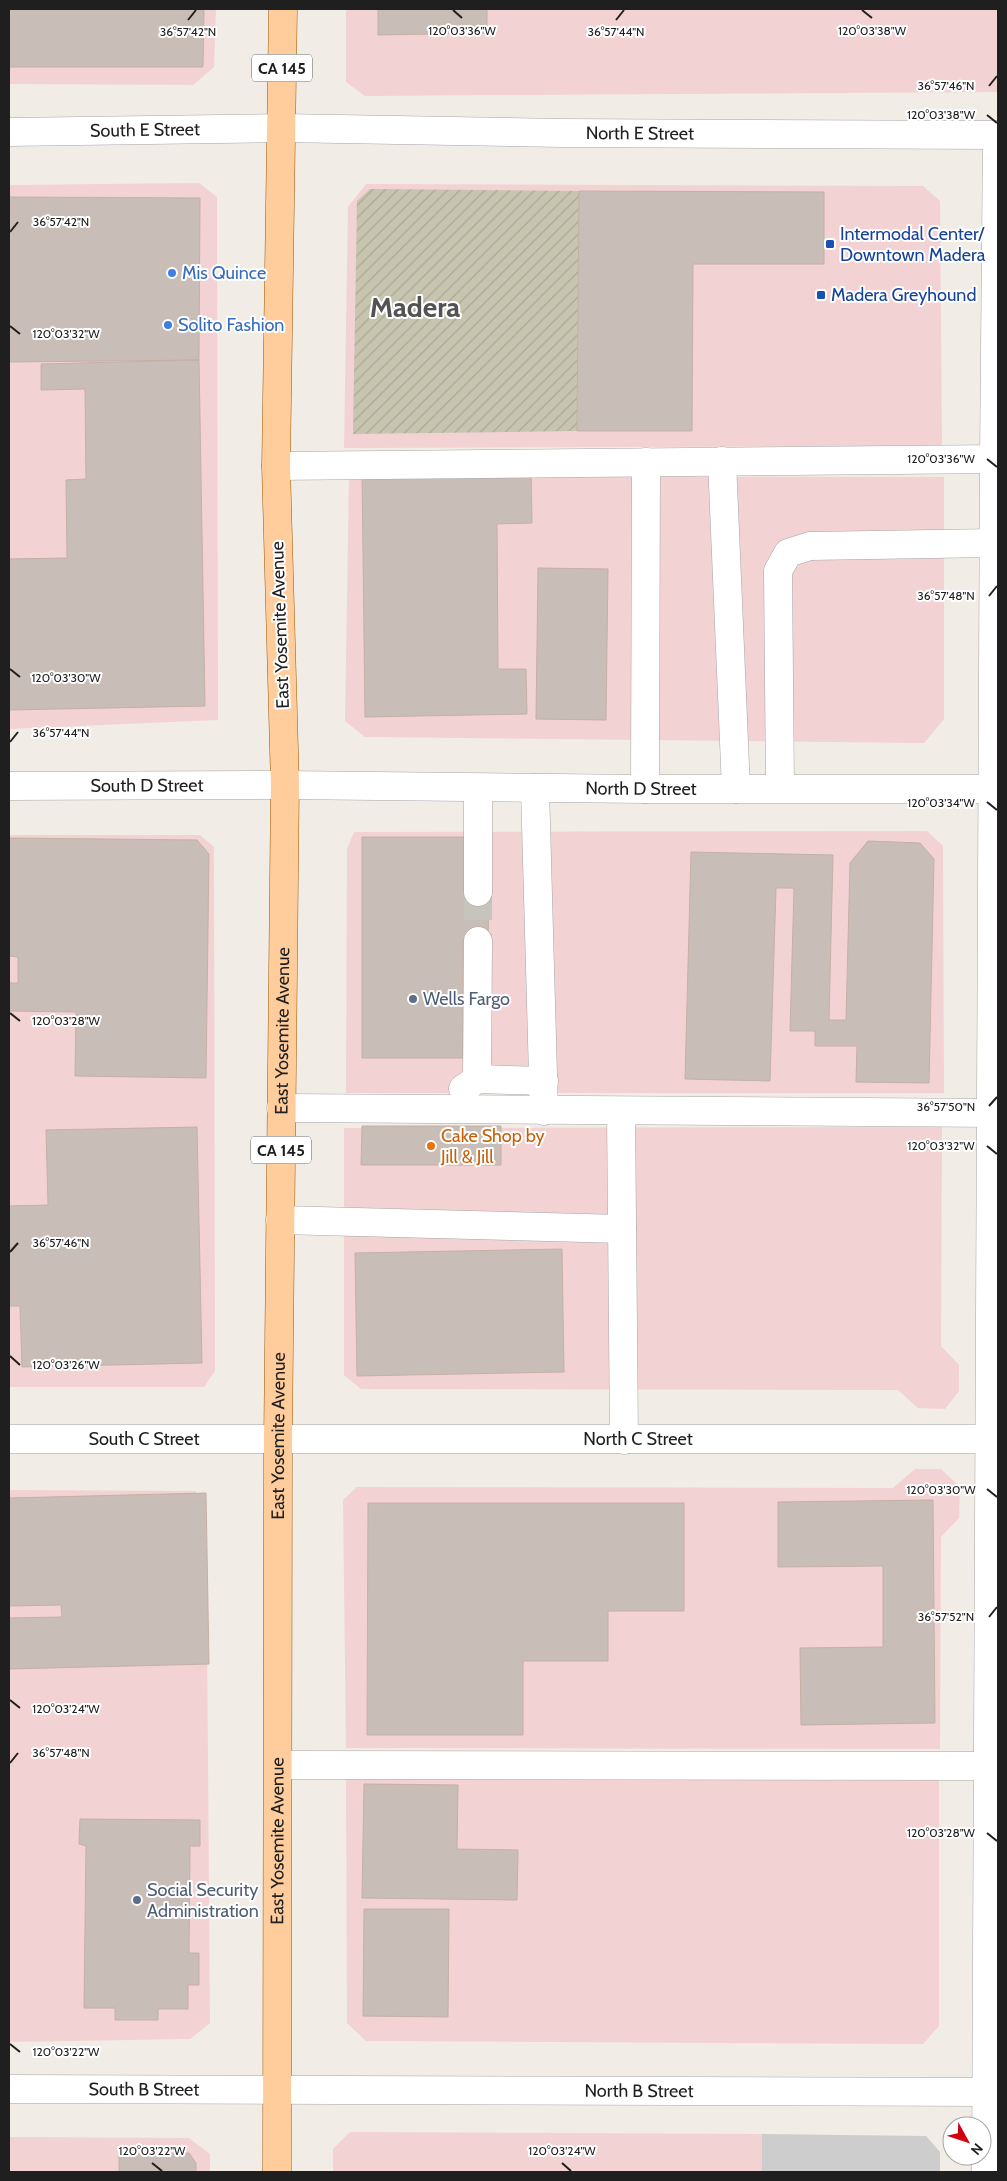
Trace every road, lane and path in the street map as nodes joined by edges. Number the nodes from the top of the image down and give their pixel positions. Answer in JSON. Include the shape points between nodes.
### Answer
{"nodes":[{"id":1,"x":283,"y":9,"type":"edge"},
{"id":2,"x":282,"y":128,"type":"junction"},
{"id":3,"x":9,"y":132,"type":"edge"},
{"id":4,"x":998,"y":135,"type":"edge"},
{"id":5,"x":996,"y":459,"type":"edge"},
{"id":6,"x":722,"y":461,"type":"junction"},
{"id":7,"x":646,"y":462,"type":"junction"},
{"id":8,"x":276,"y":466,"type":"junction"},
{"id":9,"x":994,"y":543,"type":"junction"},
{"id":10,"x":285,"y":785,"type":"junction"},
{"id":11,"x":9,"y":786,"type":"edge"},
{"id":12,"x":478,"y":788,"type":"junction"},
{"id":13,"x":535,"y":788,"type":"junction"},
{"id":14,"x":780,"y":788,"type":"junction"},
{"id":15,"x":644,"y":789,"type":"junction"},
{"id":16,"x":736,"y":789,"type":"junction"},
{"id":17,"x":996,"y":789,"type":"edge"},
{"id":18,"x":476,"y":888,"type":"tunnel mouth"},
{"id":19,"x":476,"y":947,"type":"tunnel mouth"},
{"id":20,"x":477,"y":1080,"type":"junction"},
{"id":21,"x":544,"y":1081,"type":"junction"},
{"id":22,"x":281,"y":1108,"type":"junction"},
{"id":23,"x":461,"y":1110,"type":"junction"},
{"id":24,"x":544,"y":1111,"type":"junction"},
{"id":25,"x":621,"y":1112,"type":"junction"},
{"id":26,"x":994,"y":1113,"type":"edge"},
{"id":27,"x":280,"y":1220,"type":"junction"},
{"id":28,"x":622,"y":1229,"type":"junction"},
{"id":29,"x":9,"y":1439,"type":"edge"},
{"id":30,"x":993,"y":1439,"type":"edge"},
{"id":31,"x":278,"y":1440,"type":"junction"},
{"id":32,"x":624,"y":1440,"type":"junction"},
{"id":33,"x":279,"y":1764,"type":"junction"},
{"id":34,"x":993,"y":1766,"type":"edge"},
{"id":35,"x":9,"y":2088,"type":"edge"},
{"id":36,"x":279,"y":2090,"type":"junction"},
{"id":37,"x":992,"y":2092,"type":"edge"},
{"id":38,"x":277,"y":2172,"type":"edge"},
{"id":39,"x":986,"y":2172,"type":"edge"}],
"edges":[{"from":1,"to":2,"type":"main road","name":"East Yosemite Avenue","number":"CA 145"},
{"from":2,"to":3,"type":"street","name":"South E Street"},
{"from":2,"to":4,"type":"street","name":"North E Street"},
{"from":2,"to":8,"type":"main road","name":"East Yosemite Avenue","number":"CA 145"},
{"from":4,"to":5,"type":"street"},
{"from":5,"to":6,"type":"street"},
{"from":5,"to":9,"type":"street"},
{"from":6,"to":7,"type":"street"},
{"from":6,"to":16,"type":"street"},
{"from":7,"to":8,"type":"street"},
{"from":7,"to":15,"type":"street"},
{"from":8,"to":10,"type":"main road","name":"East Yosemite Avenue","number":"CA 145"},
{"from":9,"to":14,"type":"street","via":[[810,546],[788,552],[778,571]]},
{"from":9,"to":17,"type":"street"},
{"from":10,"to":11,"type":"street","name":"South D Street"},
{"from":10,"to":12,"type":"street","name":"North D Street"},
{"from":10,"to":22,"type":"main road","name":"East Yosemite Avenue","number":"CA 145"},
{"from":12,"to":13,"type":"street","name":"North D Street"},
{"from":12,"to":18,"type":"street"},
{"from":13,"to":15,"type":"street","name":"North D Street"},
{"from":13,"to":21,"type":"street"},
{"from":14,"to":16,"type":"street","name":"North D Street"},
{"from":14,"to":17,"type":"street","name":"North D Street"},
{"from":15,"to":16,"type":"street","name":"North D Street"},
{"from":17,"to":26,"type":"street"},
{"from":19,"to":20,"type":"street"},
{"from":20,"to":21,"type":"street"},
{"from":20,"to":23,"type":"street","via":[[461,1091]]},
{"from":21,"to":24,"type":"street"},
{"from":22,"to":23,"type":"street"},
{"from":22,"to":27,"type":"main road","name":"East Yosemite Avenue","number":"CA 145"},
{"from":23,"to":24,"type":"street"},
{"from":24,"to":25,"type":"street"},
{"from":25,"to":26,"type":"street"},
{"from":25,"to":28,"type":"street"},
{"from":26,"to":30,"type":"street"},
{"from":27,"to":28,"type":"street"},
{"from":27,"to":31,"type":"main road","name":"East Yosemite Avenue","number":"CA 145"},
{"from":28,"to":32,"type":"street"},
{"from":29,"to":31,"type":"street","name":"South C Street"},
{"from":30,"to":32,"type":"street","name":"North C Street"},
{"from":30,"to":34,"type":"street"},
{"from":31,"to":32,"type":"street","name":"North C Street"},
{"from":31,"to":33,"type":"main road","name":"East Yosemite Avenue","number":"CA 145"},
{"from":33,"to":34,"type":"street"},
{"from":33,"to":36,"type":"main road","name":"East Yosemite Avenue","number":"CA 145"},
{"from":34,"to":37,"type":"street"},
{"from":35,"to":36,"type":"street","name":"South B Street"},
{"from":36,"to":37,"type":"street","name":"North B Street"},
{"from":36,"to":38,"type":"main road","name":"East Yosemite Avenue","number":"CA 145"},
{"from":37,"to":39,"type":"street"}]}
